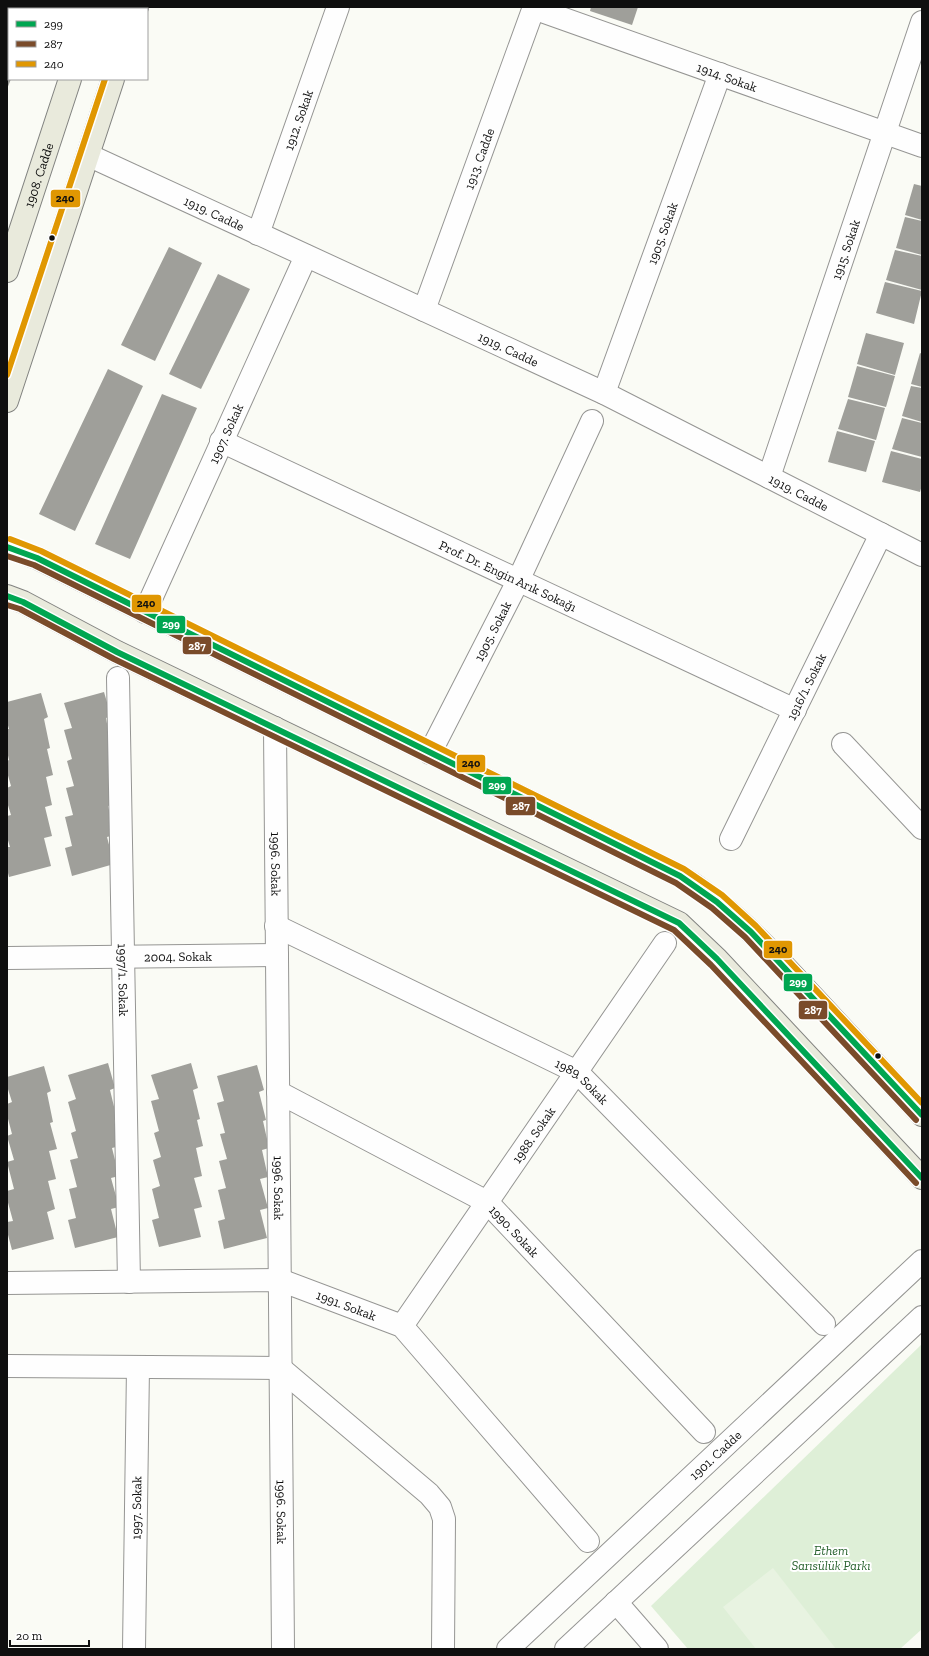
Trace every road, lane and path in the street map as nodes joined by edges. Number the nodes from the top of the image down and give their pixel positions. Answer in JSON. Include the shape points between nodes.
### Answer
{"nodes":[{"id":1,"x":338,"y":7,"type":"edge"},
{"id":2,"x":533,"y":7,"type":"edge"},
{"id":3,"x":922,"y":22,"type":"edge"},
{"id":4,"x":720,"y":74,"type":"junction"},
{"id":5,"x":70,"y":80,"type":"edge"},
{"id":6,"x":113,"y":80,"type":"edge"},
{"id":7,"x":885,"y":132,"type":"junction"},
{"id":8,"x":922,"y":146,"type":"edge"},
{"id":9,"x":88,"y":155,"type":"junction"},
{"id":10,"x":258,"y":234,"type":"junction"},
{"id":11,"x":306,"y":256,"type":"junction"},
{"id":12,"x":7,"y":271,"type":"edge"},
{"id":13,"x":424,"y":310,"type":"junction"},
{"id":14,"x":604,"y":393,"type":"junction"},
{"id":15,"x":7,"y":401,"type":"edge"},
{"id":16,"x":592,"y":421,"type":"dead end"},
{"id":17,"x":221,"y":441,"type":"junction"},
{"id":18,"x":769,"y":477,"type":"junction"},
{"id":19,"x":881,"y":534,"type":"junction"},
{"id":20,"x":7,"y":547,"type":"edge"},
{"id":21,"x":922,"y":555,"type":"edge"},
{"id":22,"x":518,"y":581,"type":"junction"},
{"id":23,"x":7,"y":596,"type":"edge"},
{"id":24,"x":145,"y":612,"type":"junction"},
{"id":25,"x":118,"y":678,"type":"dead end"},
{"id":26,"x":794,"y":710,"type":"junction"},
{"id":27,"x":275,"y":728,"type":"junction"},
{"id":28,"x":843,"y":744,"type":"dead end"},
{"id":29,"x":430,"y":753,"type":"junction"},
{"id":30,"x":922,"y":828,"type":"edge"},
{"id":31,"x":731,"y":839,"type":"dead end"},
{"id":32,"x":276,"y":926,"type":"junction"},
{"id":33,"x":665,"y":943,"type":"dead end"},
{"id":34,"x":277,"y":955,"type":"junction"},
{"id":35,"x":123,"y":957,"type":"junction"},
{"id":36,"x":7,"y":958,"type":"edge"},
{"id":37,"x":577,"y":1072,"type":"junction"},
{"id":38,"x":278,"y":1092,"type":"junction"},
{"id":39,"x":922,"y":1115,"type":"edge"},
{"id":40,"x":922,"y":1178,"type":"edge"},
{"id":41,"x":487,"y":1202,"type":"junction"},
{"id":42,"x":922,"y":1261,"type":"edge"},
{"id":43,"x":280,"y":1280,"type":"junction"},
{"id":44,"x":128,"y":1282,"type":"junction"},
{"id":45,"x":7,"y":1283,"type":"edge"},
{"id":46,"x":922,"y":1316,"type":"edge"},
{"id":47,"x":824,"y":1324,"type":"dead end"},
{"id":48,"x":402,"y":1326,"type":"junction"},
{"id":49,"x":7,"y":1366,"type":"edge"},
{"id":50,"x":138,"y":1367,"type":"junction"},
{"id":51,"x":280,"y":1368,"type":"junction"},
{"id":52,"x":704,"y":1432,"type":"dead end"},
{"id":53,"x":588,"y":1541,"type":"dead end"},
{"id":54,"x":616,"y":1602,"type":"junction"},
{"id":55,"x":134,"y":1649,"type":"edge"},
{"id":56,"x":283,"y":1649,"type":"edge"},
{"id":57,"x":443,"y":1649,"type":"edge"},
{"id":58,"x":508,"y":1649,"type":"edge"},
{"id":59,"x":566,"y":1649,"type":"edge"},
{"id":60,"x":657,"y":1649,"type":"edge"}],
"edges":[{"from":1,"to":10,"type":"street","name":"1912. Sokak"},
{"from":2,"to":4,"type":"street","name":"1914. Sokak"},
{"from":2,"to":13,"type":"street","name":"1913. Cadde"},
{"from":3,"to":7,"type":"street","name":"1915. Sokak"},
{"from":4,"to":7,"type":"street","name":"1914. Sokak"},
{"from":4,"to":14,"type":"street","name":"1905. Sokak"},
{"from":5,"to":12,"type":"main road","name":"1908. Cadde"},
{"from":6,"to":9,"type":"main road"},
{"from":7,"to":8,"type":"street","name":"1914. Sokak"},
{"from":7,"to":18,"type":"street","name":"1915. Sokak"},
{"from":9,"to":10,"type":"street","name":"1919. Cadde"},
{"from":9,"to":15,"type":"main road"},
{"from":10,"to":11,"type":"street","name":"1919. Cadde"},
{"from":11,"to":13,"type":"street","name":"1919. Cadde"},
{"from":11,"to":17,"type":"street","name":"1907. Sokak"},
{"from":13,"to":14,"type":"street","name":"1919. Cadde"},
{"from":14,"to":18,"type":"street","name":"1919. Cadde"},
{"from":16,"to":22,"type":"street","name":"1905. Sokak"},
{"from":17,"to":22,"type":"street","name":"Prof. Dr. Engin Arık Sokağı"},
{"from":17,"to":24,"type":"street","name":"1907. Sokak"},
{"from":18,"to":19,"type":"street","name":"1919. Cadde"},
{"from":19,"to":21,"type":"street","name":"1919. Cadde"},
{"from":19,"to":26,"type":"street","name":"1916/1. Sokak"},
{"from":20,"to":24,"type":"main road","via":[[37,558]]},
{"from":22,"to":26,"type":"street","name":"Prof. Dr. Engin Arık Sokağı"},
{"from":22,"to":29,"type":"street","name":"1905. Sokak"},
{"from":23,"to":27,"type":"main road","via":[[124,656]]},
{"from":24,"to":29,"type":"main road"},
{"from":25,"to":35,"type":"street","name":"1997/1. Sokak"},
{"from":26,"to":31,"type":"street","name":"1916/1. Sokak"},
{"from":27,"to":32,"type":"street","name":"1996. Sokak"},
{"from":27,"to":40,"type":"main road","via":[[679,923],[718,959]]},
{"from":28,"to":30,"type":"street"},
{"from":29,"to":39,"type":"main road","via":[[673,873],[705,892],[737,918],[786,967]]},
{"from":32,"to":34,"type":"street","name":"1996. Sokak"},
{"from":32,"to":37,"type":"street","name":"1989. Sokak"},
{"from":33,"to":37,"type":"street","name":"1988. Sokak"},
{"from":34,"to":35,"type":"street","name":"2004. Sokak"},
{"from":34,"to":38,"type":"street","name":"1996. Sokak"},
{"from":35,"to":36,"type":"street","name":"2004. Sokak"},
{"from":35,"to":44,"type":"street","name":"1997/1. Sokak"},
{"from":37,"to":41,"type":"street","name":"1988. Sokak"},
{"from":37,"to":47,"type":"street","name":"1989. Sokak"},
{"from":38,"to":41,"type":"street","name":"1990. Sokak"},
{"from":38,"to":43,"type":"street","name":"1996. Sokak"},
{"from":41,"to":48,"type":"street","name":"1988. Sokak"},
{"from":41,"to":52,"type":"street","name":"1990. Sokak"},
{"from":42,"to":58,"type":"street","name":"1901. Cadde"},
{"from":43,"to":44,"type":"street","name":"1991. Sokak"},
{"from":43,"to":48,"type":"street","name":"1991. Sokak"},
{"from":43,"to":51,"type":"street","name":"1996. Sokak"},
{"from":44,"to":45,"type":"street","name":"1991. Sokak"},
{"from":46,"to":54,"type":"street"},
{"from":48,"to":53,"type":"street","name":"1991. Sokak"},
{"from":49,"to":50,"type":"street"},
{"from":50,"to":51,"type":"street"},
{"from":50,"to":55,"type":"street","name":"1997. Sokak"},
{"from":51,"to":56,"type":"street","name":"1996. Sokak"},
{"from":51,"to":57,"type":"street","via":[[429,1494],[440,1507],[444,1519]]},
{"from":54,"to":59,"type":"street"},
{"from":54,"to":60,"type":"street"}]}
